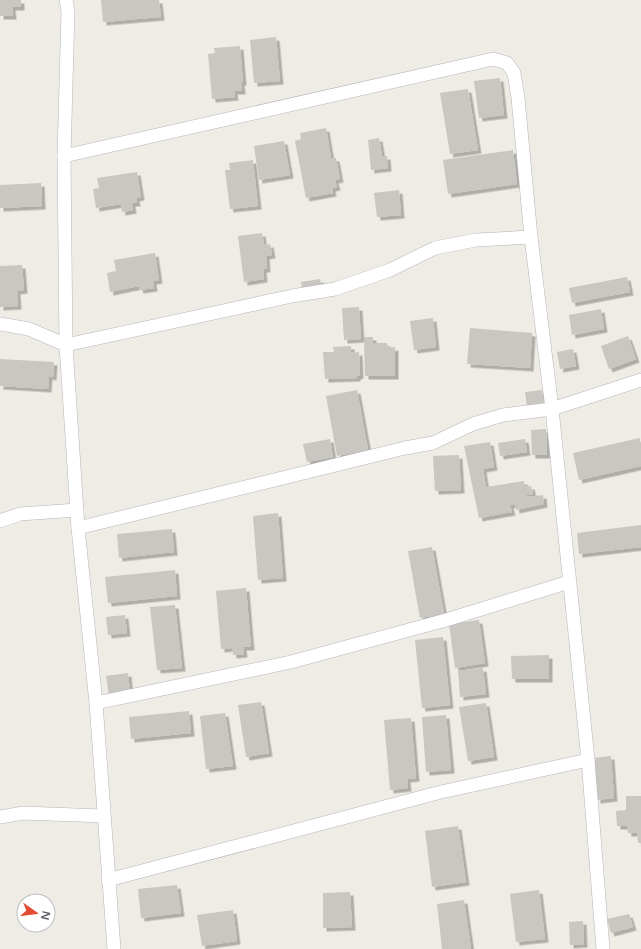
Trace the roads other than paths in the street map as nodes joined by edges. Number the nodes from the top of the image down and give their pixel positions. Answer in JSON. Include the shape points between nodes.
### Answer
{"nodes":[{"id":1,"x":69,"y":4,"type":"edge"},
{"id":2,"x":64,"y":156,"type":"junction"},
{"id":3,"x":531,"y":237,"type":"junction"},
{"id":4,"x":0,"y":324,"type":"edge"},
{"id":5,"x":66,"y":344,"type":"junction"},
{"id":6,"x":641,"y":380,"type":"edge"},
{"id":7,"x":552,"y":409,"type":"junction"},
{"id":8,"x":77,"y":510,"type":"junction"},
{"id":9,"x":0,"y":521,"type":"edge"},
{"id":10,"x":78,"y":528,"type":"junction"},
{"id":11,"x":568,"y":582,"type":"junction"},
{"id":12,"x":96,"y":703,"type":"junction"},
{"id":13,"x":588,"y":760,"type":"junction"},
{"id":14,"x":103,"y":816,"type":"junction"},
{"id":15,"x":0,"y":817,"type":"edge"},
{"id":16,"x":108,"y":880,"type":"junction"},
{"id":17,"x":114,"y":949,"type":"edge"},
{"id":18,"x":603,"y":949,"type":"edge"}],
"edges":[{"from":1,"to":2,"type":"street"},
{"from":2,"to":3,"type":"street","via":[[493,59],[507,64],[514,73]]},
{"from":2,"to":5,"type":"street"},
{"from":3,"to":5,"type":"street","via":[[476,240],[435,248],[390,270],[335,289]]},
{"from":3,"to":7,"type":"street"},
{"from":4,"to":5,"type":"street","via":[[29,329]]},
{"from":5,"to":8,"type":"street"},
{"from":6,"to":7,"type":"street"},
{"from":7,"to":10,"type":"street","via":[[504,415],[472,424],[433,443]]},
{"from":7,"to":11,"type":"street"},
{"from":8,"to":9,"type":"street","via":[[20,514]]},
{"from":8,"to":10,"type":"street"},
{"from":10,"to":12,"type":"street"},
{"from":11,"to":12,"type":"street","via":[[446,620],[291,662]]},
{"from":11,"to":13,"type":"street"},
{"from":12,"to":14,"type":"street"},
{"from":13,"to":16,"type":"street","via":[[440,792]]},
{"from":13,"to":18,"type":"street"},
{"from":14,"to":15,"type":"street","via":[[23,813]]},
{"from":14,"to":16,"type":"street"},
{"from":16,"to":17,"type":"street"}]}
